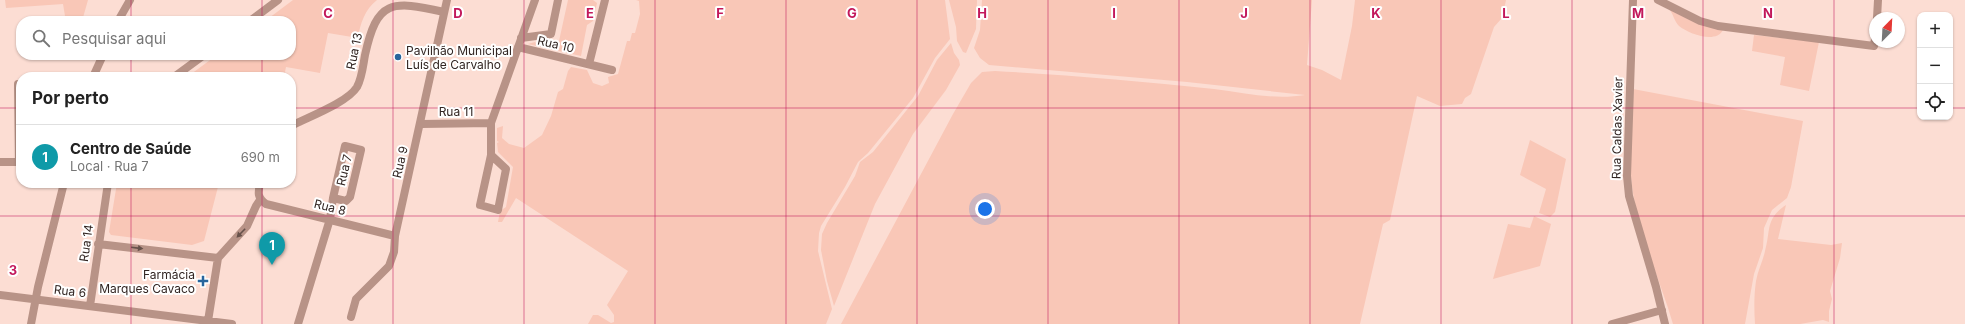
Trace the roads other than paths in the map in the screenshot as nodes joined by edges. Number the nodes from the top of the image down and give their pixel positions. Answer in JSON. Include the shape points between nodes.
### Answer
{"nodes":[{"id":1,"x":130,"y":0,"type":"edge"},
{"id":2,"x":278,"y":0,"type":"edge"},
{"id":3,"x":447,"y":0,"type":"edge"},
{"id":4,"x":535,"y":0,"type":"edge"},
{"id":5,"x":558,"y":0,"type":"edge"},
{"id":6,"x":605,"y":0,"type":"edge"},
{"id":7,"x":1633,"y":0,"type":"edge"},
{"id":8,"x":1658,"y":0,"type":"edge"},
{"id":9,"x":1878,"y":0,"type":"edge"},
{"id":10,"x":444,"y":12,"type":"junction"},
{"id":11,"x":1877,"y":12,"type":"edge"},
{"id":12,"x":121,"y":16,"type":"edge"},
{"id":13,"x":257,"y":16,"type":"edge"},
{"id":14,"x":521,"y":38,"type":"junction"},
{"id":15,"x":1869,"y":42,"type":"edge"},
{"id":16,"x":518,"y":47,"type":"junction"},
{"id":17,"x":101,"y":60,"type":"edge"},
{"id":18,"x":197,"y":60,"type":"edge"},
{"id":19,"x":589,"y":64,"type":"junction"},
{"id":20,"x":612,"y":70,"type":"dead end"},
{"id":21,"x":95,"y":72,"type":"edge"},
{"id":22,"x":181,"y":72,"type":"edge"},
{"id":23,"x":296,"y":123,"type":"edge"},
{"id":24,"x":491,"y":123,"type":"junction"},
{"id":25,"x":421,"y":124,"type":"junction"},
{"id":26,"x":491,"y":155,"type":"junction"},
{"id":27,"x":0,"y":162,"type":"edge"},
{"id":28,"x":16,"y":162,"type":"edge"},
{"id":29,"x":63,"y":188,"type":"edge"},
{"id":30,"x":107,"y":188,"type":"edge"},
{"id":31,"x":259,"y":188,"type":"edge"},
{"id":32,"x":333,"y":198,"type":"junction"},
{"id":33,"x":260,"y":200,"type":"junction"},
{"id":34,"x":330,"y":219,"type":"junction"},
{"id":35,"x":395,"y":236,"type":"junction"},
{"id":36,"x":98,"y":244,"type":"junction"},
{"id":37,"x":218,"y":258,"type":"junction"},
{"id":38,"x":0,"y":295,"type":"edge"},
{"id":39,"x":36,"y":299,"type":"junction"},
{"id":40,"x":90,"y":306,"type":"junction"},
{"id":41,"x":1662,"y":310,"type":"junction"},
{"id":42,"x":351,"y":317,"type":"dead end"},
{"id":43,"x":179,"y":321,"type":"edge"},
{"id":44,"x":208,"y":321,"type":"junction"},
{"id":45,"x":32,"y":324,"type":"edge"},
{"id":46,"x":232,"y":324,"type":"edge"},
{"id":47,"x":298,"y":324,"type":"edge"},
{"id":48,"x":1612,"y":324,"type":"edge"},
{"id":49,"x":1665,"y":324,"type":"edge"}],
"edges":[{"from":1,"to":12,"type":"street"},
{"from":2,"to":13,"type":"street"},
{"from":3,"to":10,"type":"street","name":"Rua 9"},
{"from":4,"to":14,"type":"street","name":"Rua 10"},
{"from":5,"to":14,"type":"street","name":"Rua 10","via":[[551,34]]},
{"from":6,"to":19,"type":"street"},
{"from":7,"to":41,"type":"street","name":"Rua Caldas Xavier","via":[[1627,176],[1629,196]]},
{"from":8,"to":15,"type":"street","via":[[1700,21],[1718,26]]},
{"from":9,"to":11,"type":"street"},
{"from":10,"to":23,"type":"street","name":"Rua 13","via":[[400,2],[388,7],[377,16],[370,32],[361,78],[352,94]]},
{"from":10,"to":25,"type":"street","name":"Rua 9"},
{"from":14,"to":16,"type":"street","name":"Rua 10"},
{"from":16,"to":19,"type":"street","name":"Rua 10"},
{"from":16,"to":24,"type":"street","name":"Rua 10"},
{"from":17,"to":21,"type":"street"},
{"from":18,"to":22,"type":"street"},
{"from":19,"to":20,"type":"street","name":"Rua 10"},
{"from":24,"to":25,"type":"street","name":"Rua 11"},
{"from":24,"to":26,"type":"street","name":"Rua 10"},
{"from":25,"to":35,"type":"street","name":"Rua 9"},
{"from":26,"to":26,"type":"street","name":"Rua 10","via":[[506,169],[498,210],[480,205]]},
{"from":27,"to":28,"type":"street"},
{"from":29,"to":39,"type":"street"},
{"from":30,"to":36,"type":"street","name":"Rua 14"},
{"from":31,"to":33,"type":"street"},
{"from":32,"to":32,"type":"street","name":"Rua 7","via":[[346,201],[350,197],[361,150],[345,146]]},
{"from":32,"to":34,"type":"street","name":"Rua 7"},
{"from":33,"to":34,"type":"street","name":"Rua 8","via":[[266,204]]},
{"from":33,"to":37,"type":"street","one_way":true,"via":[[247,226]]},
{"from":34,"to":35,"type":"street","name":"Rua 8"},
{"from":34,"to":47,"type":"street","name":"Rua 7"},
{"from":35,"to":42,"type":"street","name":"Rua 9","via":[[394,252],[389,266],[356,299]]},
{"from":36,"to":37,"type":"street","one_way":true},
{"from":36,"to":40,"type":"street","name":"Rua 14"},
{"from":37,"to":44,"type":"street"},
{"from":38,"to":39,"type":"street","name":"Rua 6"},
{"from":39,"to":40,"type":"street","name":"Rua 6"},
{"from":39,"to":45,"type":"street"},
{"from":40,"to":43,"type":"street","name":"Rua 6"},
{"from":41,"to":48,"type":"street"},
{"from":41,"to":49,"type":"street","name":"Rua Caldas Xavier"},
{"from":43,"to":44,"type":"street","name":"Rua 6"},
{"from":44,"to":46,"type":"street","name":"Rua 6"}]}
